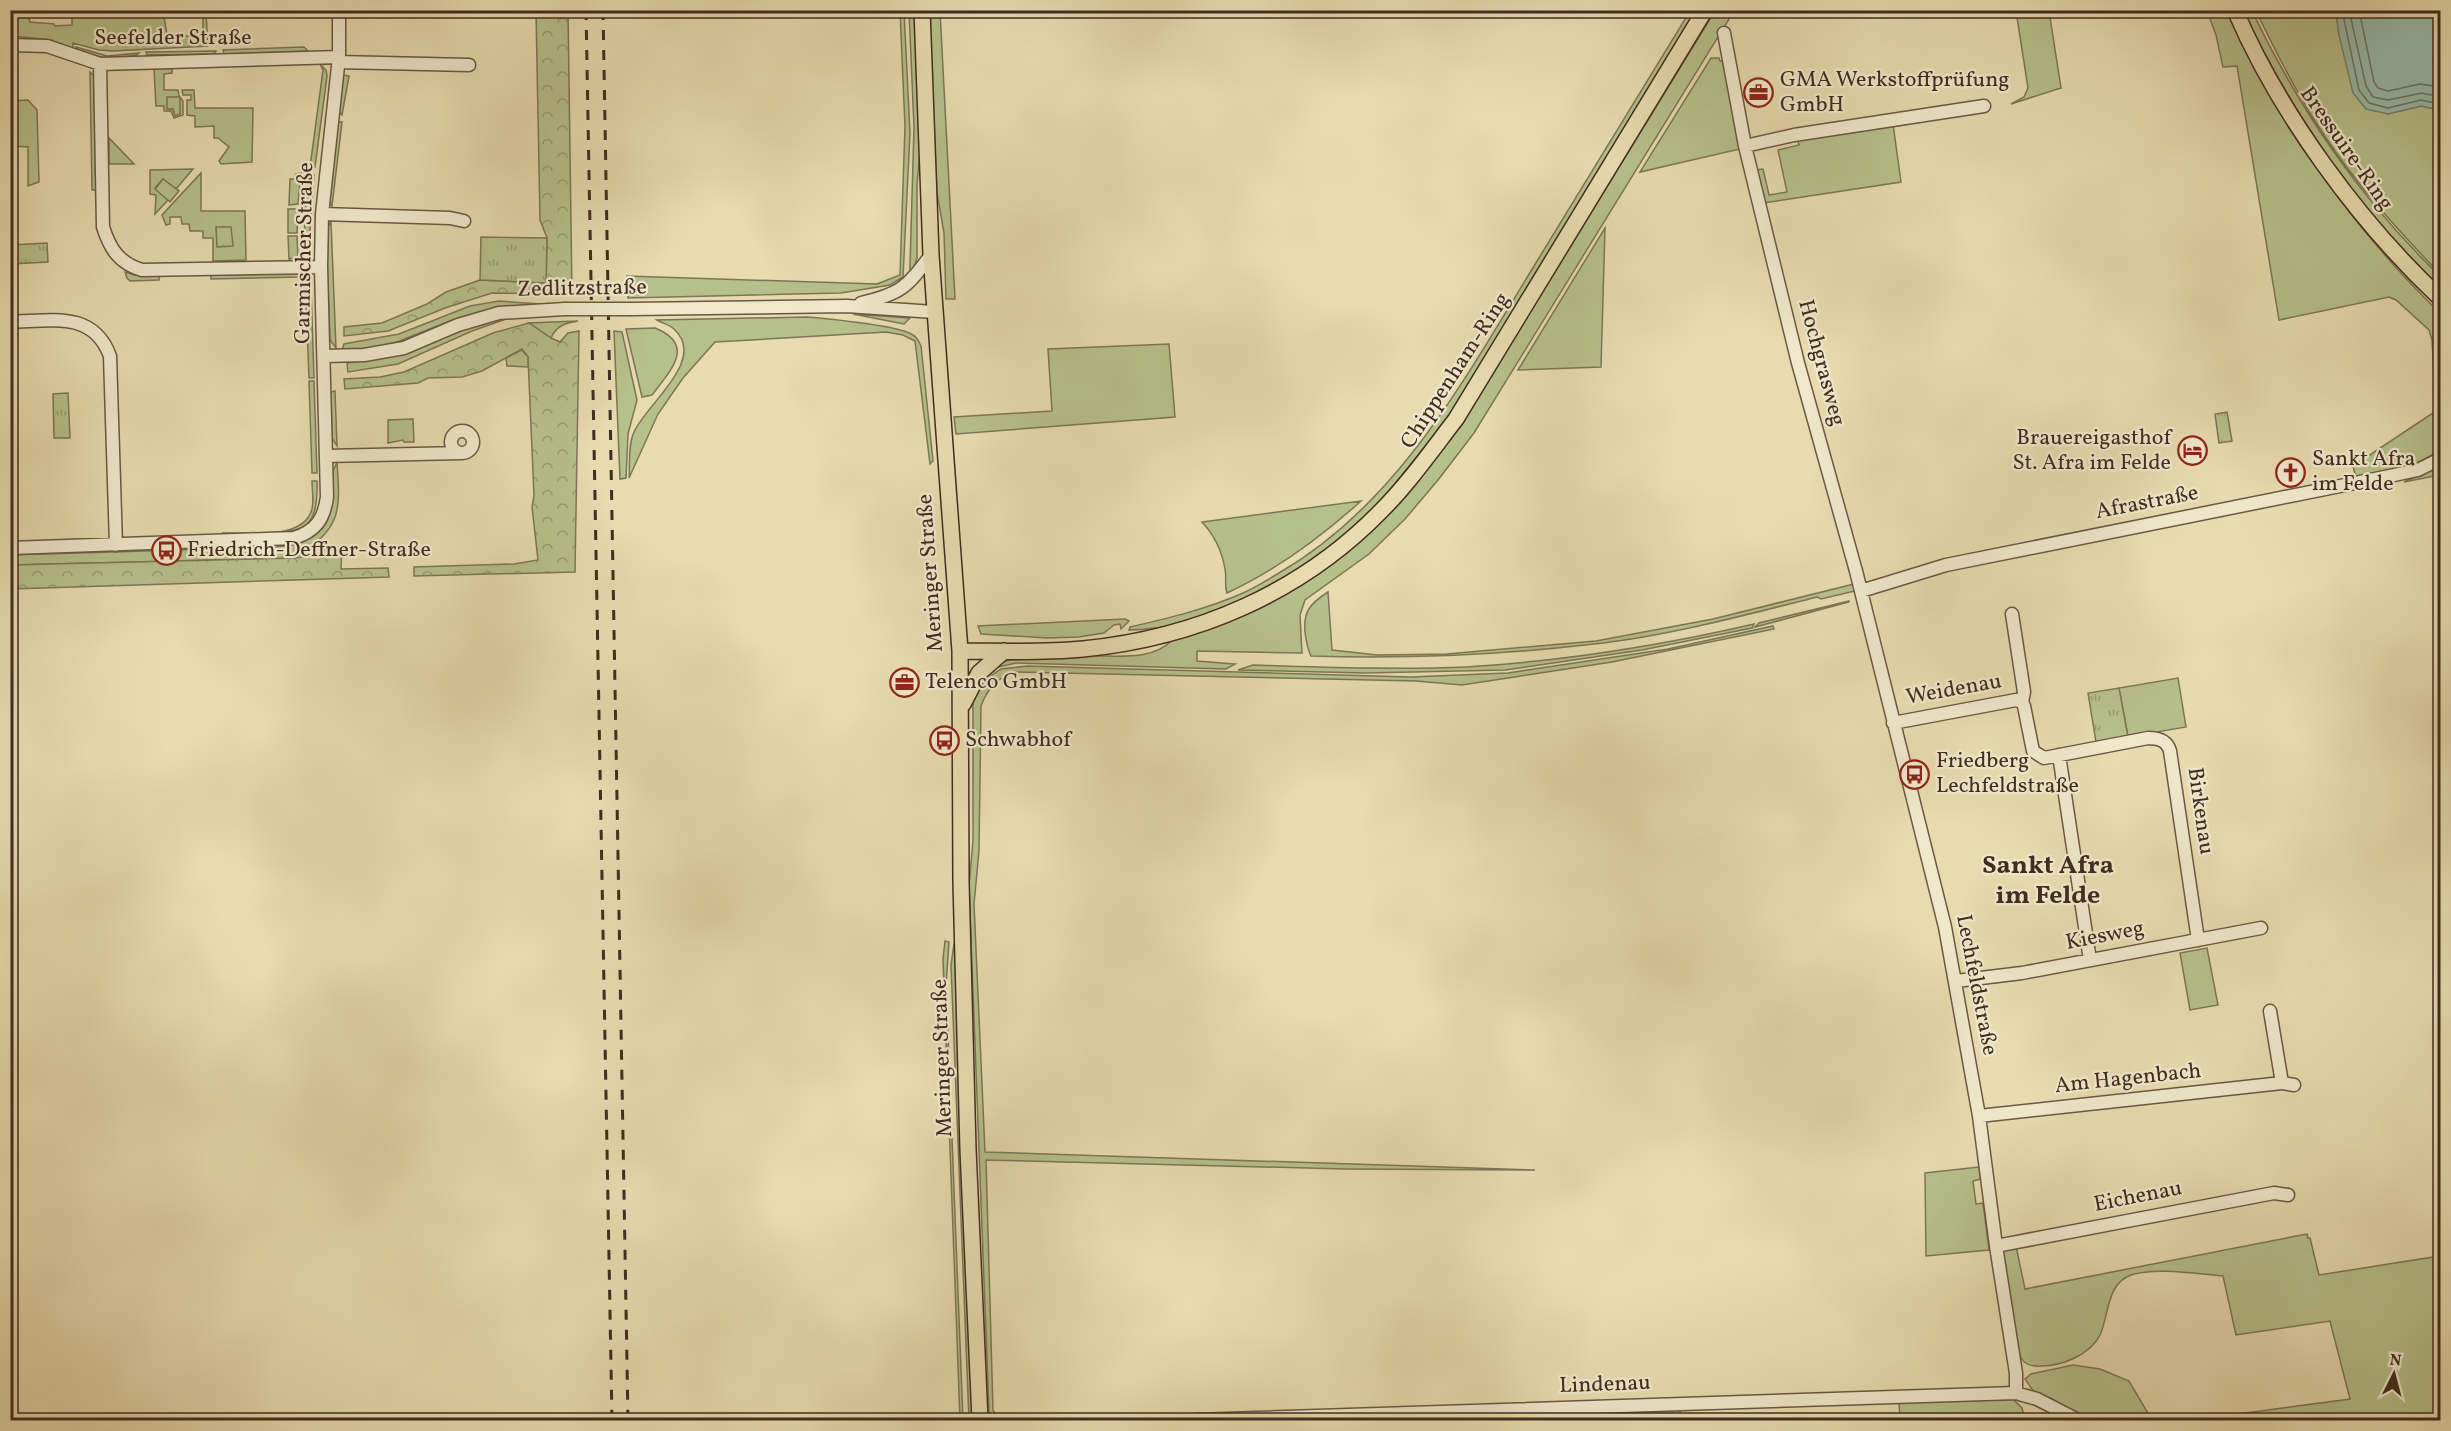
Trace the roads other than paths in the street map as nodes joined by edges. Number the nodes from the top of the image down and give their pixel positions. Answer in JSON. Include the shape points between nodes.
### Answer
{"nodes":[{"id":1,"x":339,"y":10,"type":"edge"},
{"id":2,"x":921,"y":10,"type":"edge"},
{"id":3,"x":1705,"y":10,"type":"edge"},
{"id":4,"x":2235,"y":10,"type":"edge"},
{"id":5,"x":1724,"y":33,"type":"dead end"},
{"id":6,"x":10,"y":45,"type":"edge"},
{"id":7,"x":338,"y":60,"type":"junction"},
{"id":8,"x":100,"y":64,"type":"junction"},
{"id":9,"x":469,"y":64,"type":"dead end"},
{"id":10,"x":1984,"y":106,"type":"dead end"},
{"id":11,"x":1745,"y":146,"type":"junction"},
{"id":12,"x":322,"y":214,"type":"junction"},
{"id":13,"x":464,"y":221,"type":"dead end"},
{"id":14,"x":931,"y":255,"type":"junction"},
{"id":15,"x":321,"y":267,"type":"junction"},
{"id":16,"x":2440,"y":297,"type":"edge"},
{"id":17,"x":847,"y":306,"type":"junction"},
{"id":18,"x":934,"y":312,"type":"junction"},
{"id":19,"x":10,"y":322,"type":"edge"},
{"id":20,"x":325,"y":356,"type":"junction"},
{"id":21,"x":461,"y":453,"type":"dead end"},
{"id":22,"x":326,"y":456,"type":"junction"},
{"id":23,"x":2440,"y":459,"type":"edge"},
{"id":24,"x":116,"y":544,"type":"junction"},
{"id":25,"x":10,"y":548,"type":"edge"},
{"id":26,"x":1862,"y":591,"type":"junction"},
{"id":27,"x":2012,"y":614,"type":"dead end"},
{"id":28,"x":960,"y":651,"type":"junction"},
{"id":29,"x":1004,"y":651,"type":"junction"},
{"id":30,"x":2022,"y":702,"type":"junction"},
{"id":31,"x":960,"y":709,"type":"junction"},
{"id":32,"x":1893,"y":723,"type":"junction"},
{"id":33,"x":2113,"y":744,"type":"joint"},
{"id":34,"x":2059,"y":755,"type":"junction"},
{"id":35,"x":2261,"y":928,"type":"dead end"},
{"id":36,"x":2198,"y":940,"type":"junction"},
{"id":37,"x":2090,"y":960,"type":"junction"},
{"id":38,"x":1956,"y":981,"type":"junction"},
{"id":39,"x":2270,"y":1011,"type":"dead end"},
{"id":40,"x":1979,"y":1116,"type":"junction"},
{"id":41,"x":2288,"y":1195,"type":"dead end"},
{"id":42,"x":1996,"y":1246,"type":"junction"},
{"id":43,"x":2016,"y":1393,"type":"junction"},
{"id":44,"x":980,"y":1420,"type":"edge"},
{"id":45,"x":1196,"y":1420,"type":"edge"},
{"id":46,"x":2078,"y":1420,"type":"edge"}],
"edges":[{"from":1,"to":7,"type":"street","name":"Garmischer Straße"},
{"from":2,"to":14,"type":"main road","name":"Meringer Straße"},
{"from":3,"to":29,"type":"main road","name":"Chippenham-Ring","via":[[1456,419],[1381,511],[1308,573],[1219,619],[1120,644]]},
{"from":4,"to":16,"type":"main road","name":"Bressuire-Ring","via":[[2291,114],[2327,167],[2384,240]]},
{"from":5,"to":11,"type":"street","name":"Hochgrasweg"},
{"from":6,"to":8,"type":"street","name":"Seefelder Straße","via":[[47,46]]},
{"from":7,"to":8,"type":"street","name":"Seefelder Straße"},
{"from":7,"to":9,"type":"street","name":"Seefelder Straße"},
{"from":7,"to":12,"type":"street","name":"Garmischer Straße"},
{"from":8,"to":15,"type":"street","via":[[103,227],[108,243],[120,259],[142,270]]},
{"from":10,"to":11,"type":"street"},
{"from":11,"to":26,"type":"street","name":"Hochgrasweg","via":[[1798,363]]},
{"from":12,"to":13,"type":"street"},
{"from":12,"to":15,"type":"street","name":"Garmischer Straße"},
{"from":14,"to":17,"type":"street","name":"Zedlitzstraße","via":[[904,288]]},
{"from":14,"to":18,"type":"main road","name":"Meringer Straße"},
{"from":15,"to":20,"type":"street","name":"Garmischer Straße"},
{"from":17,"to":18,"type":"street","name":"Zedlitzstraße"},
{"from":17,"to":20,"type":"street","name":"Zedlitzstraße","bridge":true,"via":[[499,313],[404,348]]},
{"from":18,"to":28,"type":"main road","name":"Meringer Straße"},
{"from":19,"to":24,"type":"street","via":[[74,322],[94,330],[105,343],[110,356]]},
{"from":20,"to":22,"type":"street","name":"Garmischer Straße"},
{"from":21,"to":22,"type":"street"},
{"from":22,"to":24,"type":"street","name":"Garmischer Straße","via":[[325,512],[307,534],[294,538]]},
{"from":23,"to":26,"type":"street","name":"Afrastraße","via":[[2418,470],[1946,565]]},
{"from":24,"to":25,"type":"street","name":"Garmischer Straße"},
{"from":26,"to":32,"type":"street","name":"Lechfeldstraße"},
{"from":27,"to":30,"type":"street","name":"Weidenau","via":[[2024,692]]},
{"from":28,"to":29,"type":"main road","name":"Chippenham-Ring"},
{"from":28,"to":31,"type":"main road","name":"Meringer Straße"},
{"from":29,"to":31,"type":"main road","via":[[979,673]]},
{"from":30,"to":32,"type":"street","name":"Weidenau","via":[[2008,701]]},
{"from":30,"to":34,"type":"street","name":"Weidenau","via":[[2033,751],[2044,758]]},
{"from":31,"to":44,"type":"main road","name":"Meringer Straße","via":[[968,1149]]},
{"from":32,"to":38,"type":"street","name":"Lechfeldstraße"},
{"from":33,"to":34,"type":"street","name":"Weidenau"},
{"from":33,"to":36,"type":"street","name":"Birkenau","via":[[2158,738],[2169,746]]},
{"from":34,"to":37,"type":"street"},
{"from":35,"to":36,"type":"street","name":"Kiesweg"},
{"from":36,"to":37,"type":"street","name":"Kiesweg"},
{"from":37,"to":38,"type":"street","name":"Kiesweg"},
{"from":38,"to":40,"type":"street","name":"Lechfeldstraße"},
{"from":39,"to":40,"type":"street","name":"Am Hagenbach","via":[[2288,1084]]},
{"from":40,"to":42,"type":"street","name":"Lechfeldstraße"},
{"from":41,"to":42,"type":"street","name":"Eichenau","via":[[2274,1193]]},
{"from":42,"to":43,"type":"street","name":"Lechfeldstraße"},
{"from":43,"to":45,"type":"street","name":"Lindenau"},
{"from":43,"to":46,"type":"street","name":"Lindenau"}]}
